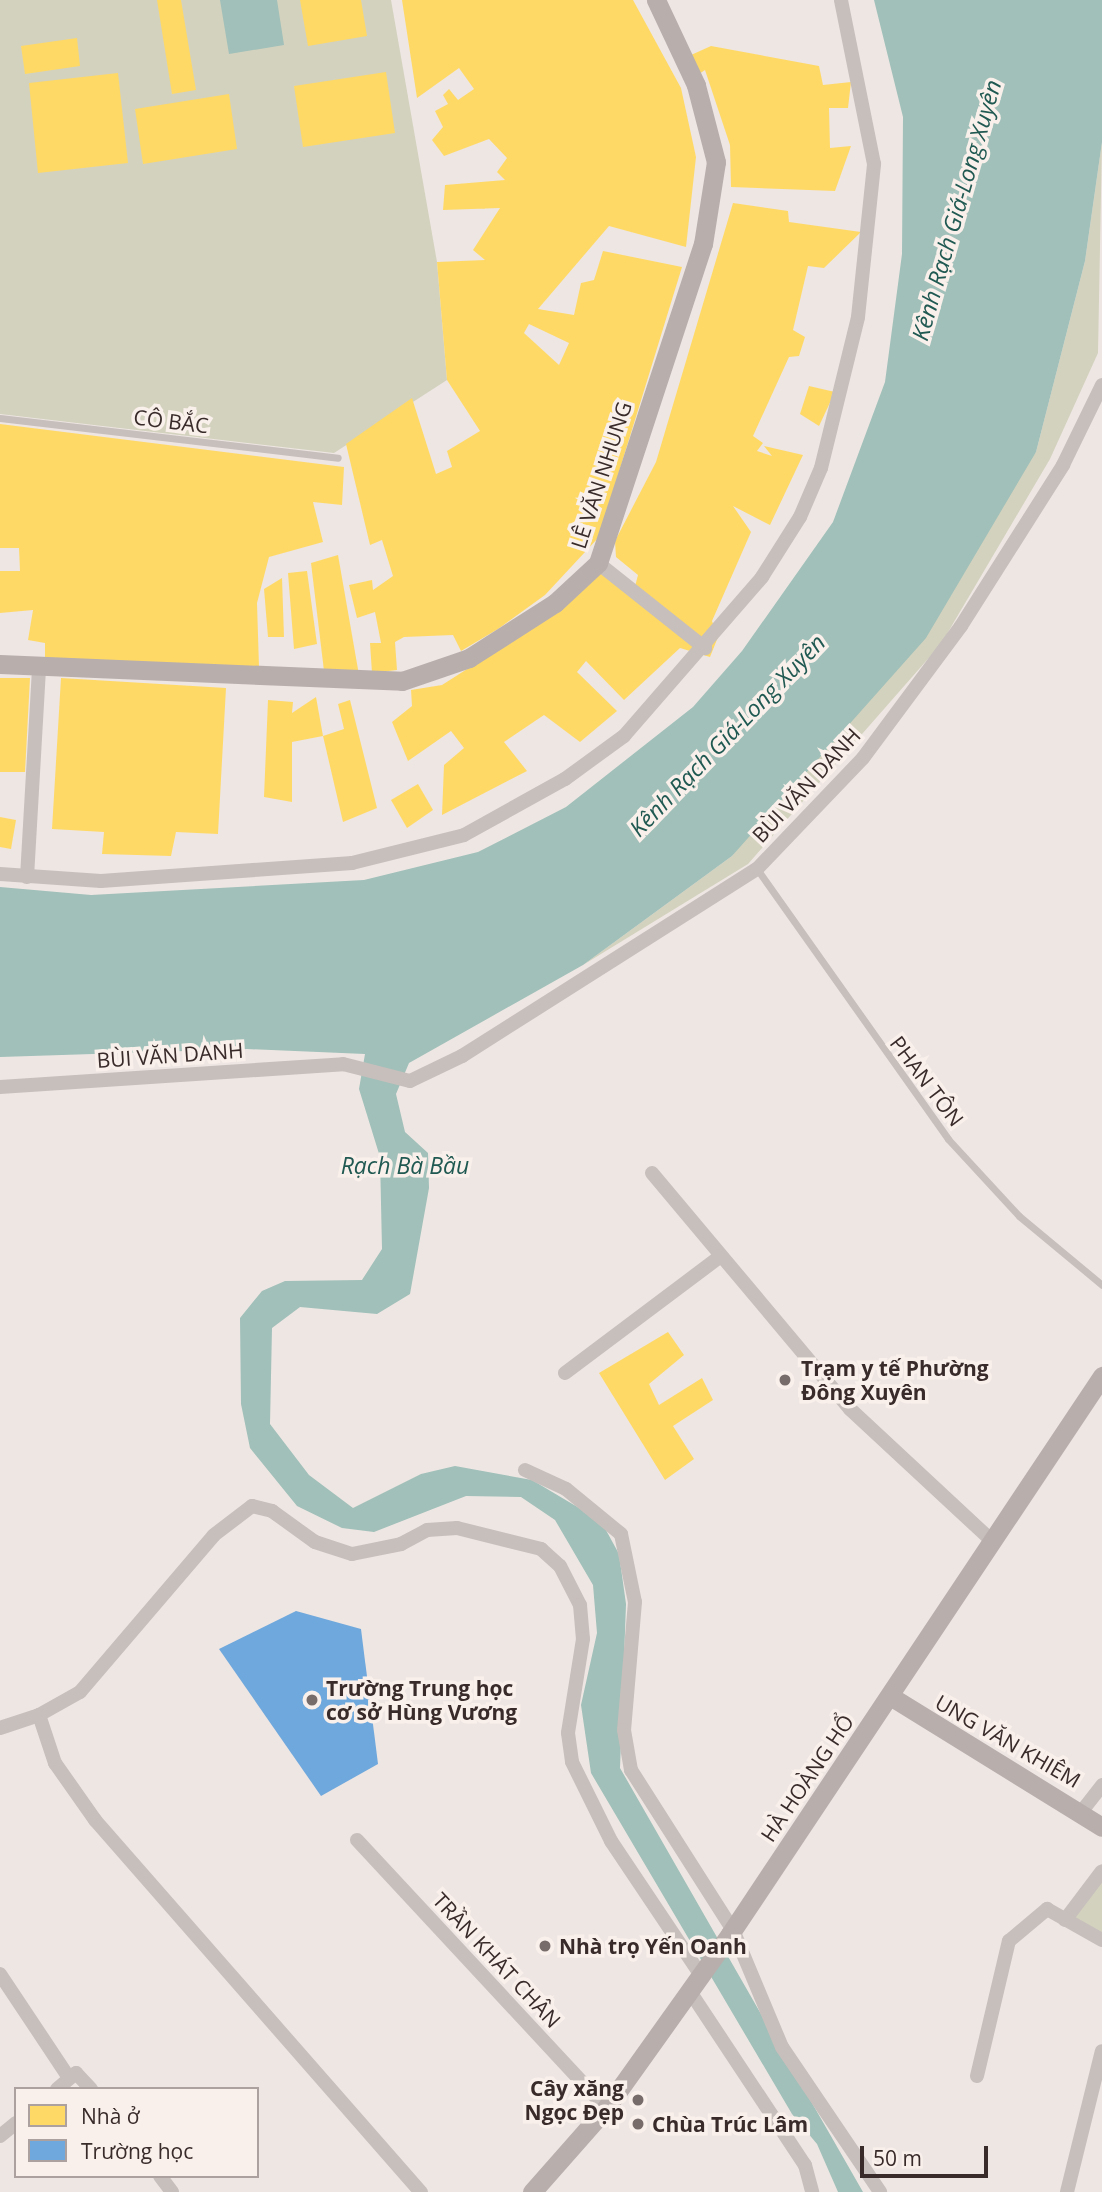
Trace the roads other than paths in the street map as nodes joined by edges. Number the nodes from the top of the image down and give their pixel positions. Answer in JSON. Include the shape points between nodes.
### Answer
{"nodes":[{"id":1,"x":656,"y":0,"type":"edge"},
{"id":2,"x":841,"y":0,"type":"edge"},
{"id":3,"x":1102,"y":385,"type":"edge"},
{"id":4,"x":0,"y":418,"type":"edge"},
{"id":5,"x":338,"y":458,"type":"dead end"},
{"id":6,"x":598,"y":563,"type":"junction"},
{"id":7,"x":705,"y":648,"type":"junction"},
{"id":8,"x":0,"y":664,"type":"edge"},
{"id":9,"x":39,"y":666,"type":"junction"},
{"id":10,"x":757,"y":869,"type":"junction"},
{"id":11,"x":0,"y":874,"type":"edge"},
{"id":12,"x":27,"y":877,"type":"junction"},
{"id":13,"x":0,"y":1087,"type":"edge"},
{"id":14,"x":652,"y":1173,"type":"dead end"},
{"id":15,"x":722,"y":1256,"type":"junction"},
{"id":16,"x":1102,"y":1285,"type":"edge"},
{"id":17,"x":565,"y":1373,"type":"dead end"},
{"id":18,"x":1102,"y":1376,"type":"edge"},
{"id":19,"x":525,"y":1470,"type":"dead end"},
{"id":20,"x":993,"y":1542,"type":"junction"},
{"id":21,"x":890,"y":1696,"type":"junction"},
{"id":22,"x":39,"y":1715,"type":"junction"},
{"id":23,"x":0,"y":1728,"type":"edge"},
{"id":24,"x":1102,"y":1785,"type":"edge"},
{"id":25,"x":1082,"y":1811,"type":"junction"},
{"id":26,"x":1102,"y":1826,"type":"edge"},
{"id":27,"x":357,"y":1840,"type":"dead end"},
{"id":28,"x":1102,"y":1871,"type":"edge"},
{"id":29,"x":1065,"y":1920,"type":"junction"},
{"id":30,"x":731,"y":1932,"type":"junction"},
{"id":31,"x":1102,"y":1940,"type":"edge"},
{"id":32,"x":0,"y":1974,"type":"edge"},
{"id":33,"x":697,"y":1978,"type":"junction"},
{"id":34,"x":1102,"y":2050,"type":"edge"},
{"id":35,"x":977,"y":2076,"type":"dead end"},
{"id":36,"x":69,"y":2078,"type":"junction"},
{"id":37,"x":59,"y":2087,"type":"edge"},
{"id":38,"x":89,"y":2087,"type":"edge"},
{"id":39,"x":606,"y":2108,"type":"junction"},
{"id":40,"x":14,"y":2125,"type":"edge"},
{"id":41,"x":0,"y":2136,"type":"edge"},
{"id":42,"x":421,"y":2192,"type":"edge"},
{"id":43,"x":531,"y":2192,"type":"edge"},
{"id":44,"x":812,"y":2192,"type":"edge"},
{"id":45,"x":880,"y":2192,"type":"edge"},
{"id":46,"x":1067,"y":2192,"type":"edge"}],
"edges":[{"from":1,"to":6,"type":"street","name":"LÊ VĂN NHUNG","via":[[696,85],[716,162],[703,244]]},
{"from":2,"to":7,"type":"street","via":[[874,164],[846,380],[800,517]]},
{"from":3,"to":10,"type":"street","name":"BÙI VĂN DANH","via":[[1063,465],[961,626],[863,758]]},
{"from":4,"to":5,"type":"lane","name":"CÔ BẮC"},
{"from":6,"to":7,"type":"street"},
{"from":6,"to":9,"type":"street","name":"LÊ VĂN NHUNG","via":[[555,603],[469,658],[402,681]]},
{"from":7,"to":12,"type":"street","via":[[624,736],[565,779],[464,835],[352,863],[101,881]]},
{"from":8,"to":9,"type":"street","name":"LÊ VĂN NHUNG"},
{"from":9,"to":12,"type":"street"},
{"from":10,"to":13,"type":"street","name":"BÙI VĂN DANH","via":[[461,1056],[410,1081],[343,1064]]},
{"from":10,"to":16,"type":"lane","name":"PHAN TÔN","via":[[948,1139],[1019,1216]]},
{"from":11,"to":12,"type":"street"},
{"from":14,"to":15,"type":"street"},
{"from":15,"to":17,"type":"street"},
{"from":15,"to":20,"type":"street","via":[[850,1409]]},
{"from":18,"to":20,"type":"street","name":"HÀ HOÀNG HỔ"},
{"from":19,"to":30,"type":"street","via":[[566,1489],[621,1534],[635,1602],[626,1758]]},
{"from":20,"to":21,"type":"street","name":"HÀ HOÀNG HỔ"},
{"from":21,"to":25,"type":"street","name":"UNG VĂN KHIÊM"},
{"from":21,"to":30,"type":"street","name":"HÀ HOÀNG HỔ"},
{"from":22,"to":23,"type":"street"},
{"from":22,"to":33,"type":"street","via":[[80,1692],[214,1535],[252,1506],[272,1511],[315,1542],[352,1554],[401,1544],[426,1530],[457,1528],[541,1549],[559,1566],[580,1605],[582,1650],[568,1733],[572,1762],[611,1842]]},
{"from":22,"to":42,"type":"street","via":[[55,1763],[95,1820]]},
{"from":24,"to":25,"type":"street"},
{"from":25,"to":26,"type":"street","name":"UNG VĂN KHIÊM"},
{"from":27,"to":39,"type":"street","name":"TRẦN KHÁT CHÂN"},
{"from":28,"to":29,"type":"street"},
{"from":29,"to":31,"type":"street"},
{"from":29,"to":35,"type":"street","via":[[1047,1909],[1009,1941]]},
{"from":30,"to":33,"type":"street","name":"HÀ HOÀNG HỔ"},
{"from":30,"to":45,"type":"street","via":[[782,2047]]},
{"from":32,"to":36,"type":"street"},
{"from":33,"to":39,"type":"street","name":"HÀ HOÀNG HỔ"},
{"from":33,"to":44,"type":"street","via":[[804,2165]]},
{"from":34,"to":46,"type":"street"},
{"from":36,"to":37,"type":"street"},
{"from":36,"to":38,"type":"street","via":[[76,2073]]},
{"from":39,"to":43,"type":"street","name":"HÀ HOÀNG HỔ"},
{"from":40,"to":41,"type":"street"}]}
